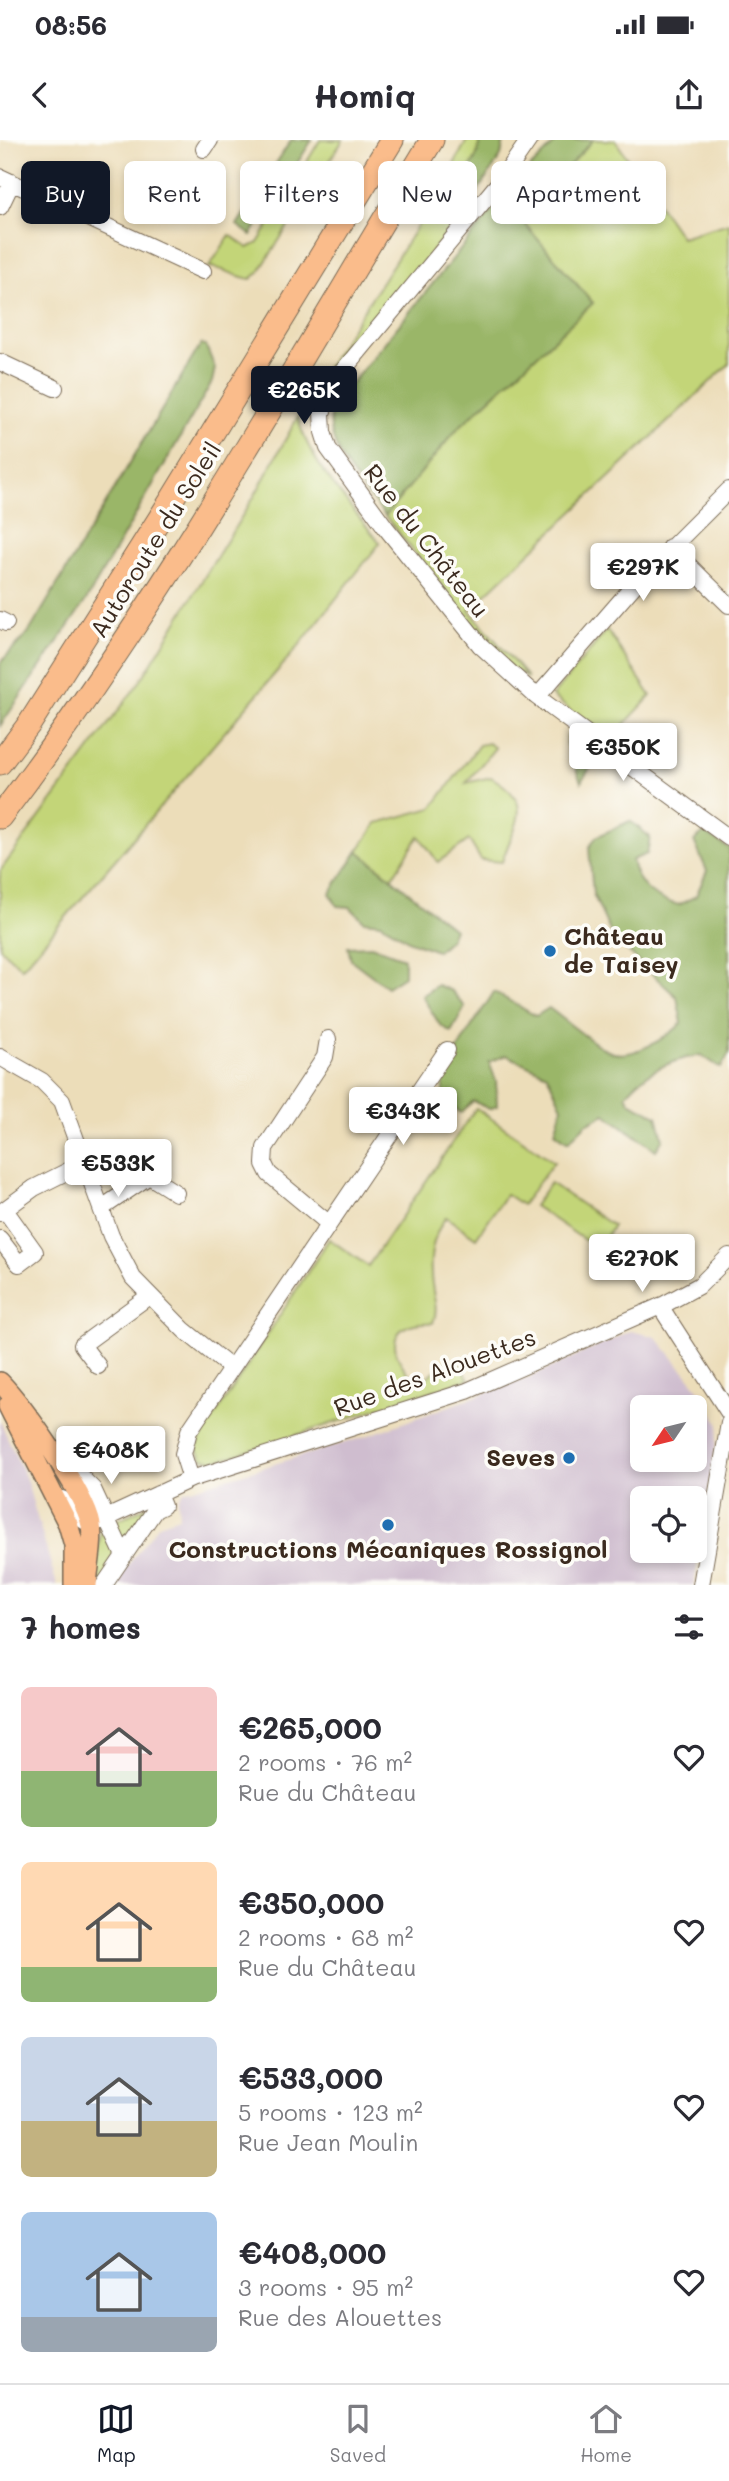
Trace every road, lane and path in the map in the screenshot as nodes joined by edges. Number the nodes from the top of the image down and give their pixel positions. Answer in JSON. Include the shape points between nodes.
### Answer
{"nodes":[{"id":1,"x":392,"y":140,"type":"edge"},
{"id":2,"x":432,"y":140,"type":"edge"},
{"id":3,"x":529,"y":140,"type":"edge"},
{"id":4,"x":6,"y":179,"type":"edge"},
{"id":5,"x":0,"y":206,"type":"edge"},
{"id":6,"x":203,"y":271,"type":"dead end"},
{"id":7,"x":0,"y":362,"type":"edge"},
{"id":8,"x":55,"y":388,"type":"dead end"},
{"id":9,"x":729,"y":490,"type":"edge"},
{"id":10,"x":670,"y":547,"type":"junction"},
{"id":11,"x":729,"y":605,"type":"edge"},
{"id":12,"x":537,"y":697,"type":"junction"},
{"id":13,"x":0,"y":763,"type":"edge"},
{"id":14,"x":0,"y":817,"type":"edge"},
{"id":15,"x":728,"y":835,"type":"edge"},
{"id":16,"x":328,"y":1039,"type":"dead end"},
{"id":17,"x":447,"y":1050,"type":"dead end"},
{"id":18,"x":0,"y":1057,"type":"edge"},
{"id":19,"x":86,"y":1162,"type":"junction"},
{"id":20,"x":176,"y":1193,"type":"dead end"},
{"id":21,"x":102,"y":1208,"type":"junction"},
{"id":22,"x":2,"y":1211,"type":"edge"},
{"id":23,"x":328,"y":1223,"type":"junction"},
{"id":24,"x":0,"y":1239,"type":"edge"},
{"id":25,"x":729,"y":1256,"type":"edge"},
{"id":26,"x":149,"y":1296,"type":"junction"},
{"id":27,"x":660,"y":1307,"type":"junction"},
{"id":28,"x":98,"y":1366,"type":"dead end"},
{"id":29,"x":231,"y":1368,"type":"junction"},
{"id":30,"x":0,"y":1382,"type":"edge"},
{"id":31,"x":0,"y":1393,"type":"edge"},
{"id":32,"x":729,"y":1413,"type":"edge"},
{"id":33,"x":729,"y":1423,"type":"edge"},
{"id":34,"x":191,"y":1479,"type":"junction"},
{"id":35,"x":158,"y":1494,"type":"junction"},
{"id":36,"x":88,"y":1516,"type":"junction"},
{"id":37,"x":124,"y":1556,"type":"junction"},
{"id":38,"x":74,"y":1585,"type":"edge"},
{"id":39,"x":87,"y":1585,"type":"edge"},
{"id":40,"x":104,"y":1585,"type":"edge"},
{"id":41,"x":701,"y":1585,"type":"edge"}],
"edges":[{"from":1,"to":13,"type":"highway","name":"Autoroute du Soleil","via":[[172,499]]},
{"from":2,"to":14,"type":"highway","name":"Autoroute du Soleil","via":[[165,581],[50,752]]},
{"from":3,"to":12,"type":"street","name":"Rue du Château","via":[[336,379],[321,413],[328,448],[379,519],[480,645]]},
{"from":4,"to":5,"type":"street"},
{"from":4,"to":6,"type":"street"},
{"from":7,"to":8,"type":"street"},
{"from":9,"to":10,"type":"street"},
{"from":10,"to":11,"type":"street"},
{"from":10,"to":12,"type":"street"},
{"from":12,"to":15,"type":"street","name":"Rue du Château"},
{"from":16,"to":23,"type":"street","via":[[325,1057],[263,1156],[269,1174]]},
{"from":17,"to":23,"type":"street"},
{"from":18,"to":19,"type":"street","via":[[54,1090]]},
{"from":19,"to":21,"type":"street"},
{"from":19,"to":22,"type":"street","via":[[34,1188]]},
{"from":20,"to":21,"type":"street","via":[[149,1176]]},
{"from":21,"to":26,"type":"street","via":[[123,1261]]},
{"from":22,"to":24,"type":"street","via":[[36,1252],[19,1265]]},
{"from":23,"to":29,"type":"street"},
{"from":25,"to":27,"type":"street","name":"Rue des Alouettes","via":[[700,1285]]},
{"from":26,"to":28,"type":"street","via":[[82,1345]]},
{"from":26,"to":29,"type":"street"},
{"from":27,"to":32,"type":"street"},
{"from":27,"to":34,"type":"street","name":"Rue des Alouettes","via":[[467,1391]]},
{"from":29,"to":34,"type":"street","via":[[184,1442]]},
{"from":30,"to":36,"type":"main road","via":[[54,1455]]},
{"from":31,"to":36,"type":"main road","via":[[26,1441]]},
{"from":33,"to":41,"type":"street"},
{"from":34,"to":35,"type":"street","name":"Rue des Alouettes"},
{"from":35,"to":36,"type":"street","name":"Rue des Alouettes"},
{"from":35,"to":37,"type":"street","via":[[163,1506],[155,1510]]},
{"from":36,"to":37,"type":"street"},
{"from":36,"to":38,"type":"main road","via":[[74,1545]]},
{"from":36,"to":39,"type":"main road"},
{"from":37,"to":40,"type":"street"}]}
